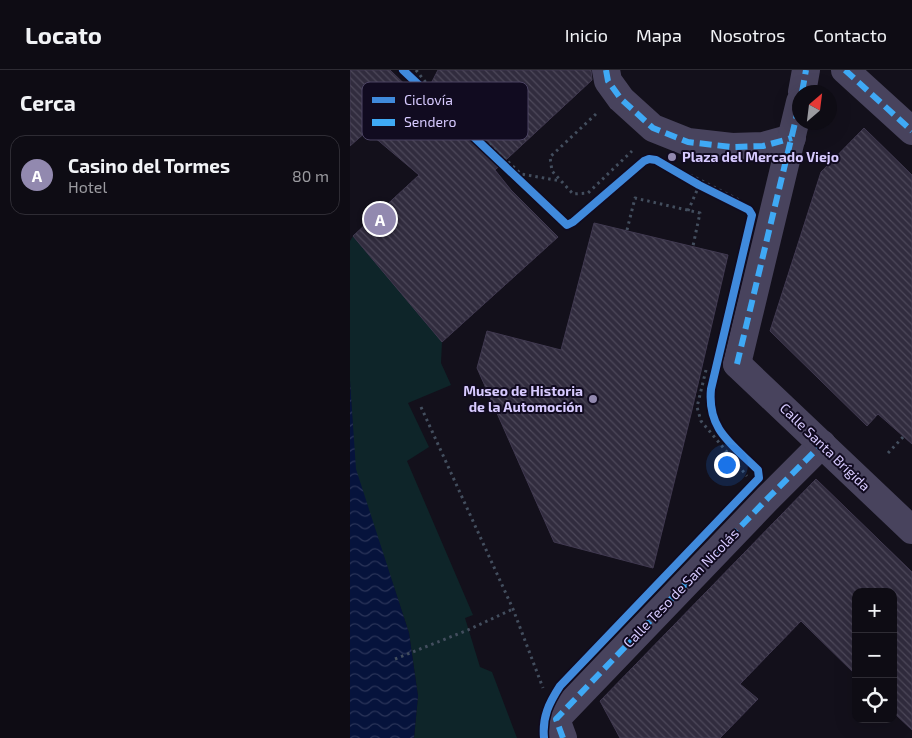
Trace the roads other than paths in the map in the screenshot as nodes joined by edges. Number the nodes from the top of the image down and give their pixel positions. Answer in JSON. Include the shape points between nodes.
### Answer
{"nodes":[{"id":1,"x":806,"y":70,"type":"edge"},
{"id":2,"x":845,"y":70,"type":"edge"},
{"id":3,"x":611,"y":80,"type":"edge"},
{"id":4,"x":803,"y":85,"type":"edge"},
{"id":5,"x":794,"y":130,"type":"edge"},
{"id":6,"x":912,"y":131,"type":"edge"},
{"id":7,"x":792,"y":138,"type":"junction"},
{"id":8,"x":822,"y":444,"type":"junction"},
{"id":9,"x":912,"y":530,"type":"edge"},
{"id":10,"x":560,"y":728,"type":"edge"}],
"edges":[{"from":1,"to":4,"type":"street"},
{"from":2,"to":6,"type":"street"},
{"from":3,"to":7,"type":"street","via":[[621,99],[653,128],[688,142],[740,147],[763,146]]},
{"from":5,"to":7,"type":"street"},
{"from":7,"to":8,"type":"street","name":"Calle Santa Brígida","via":[[737,364]]},
{"from":8,"to":9,"type":"street","name":"Calle Santa Brígida"},
{"from":8,"to":10,"type":"street","name":"Calle Teso de San Nicolás","via":[[761,505]]}]}
